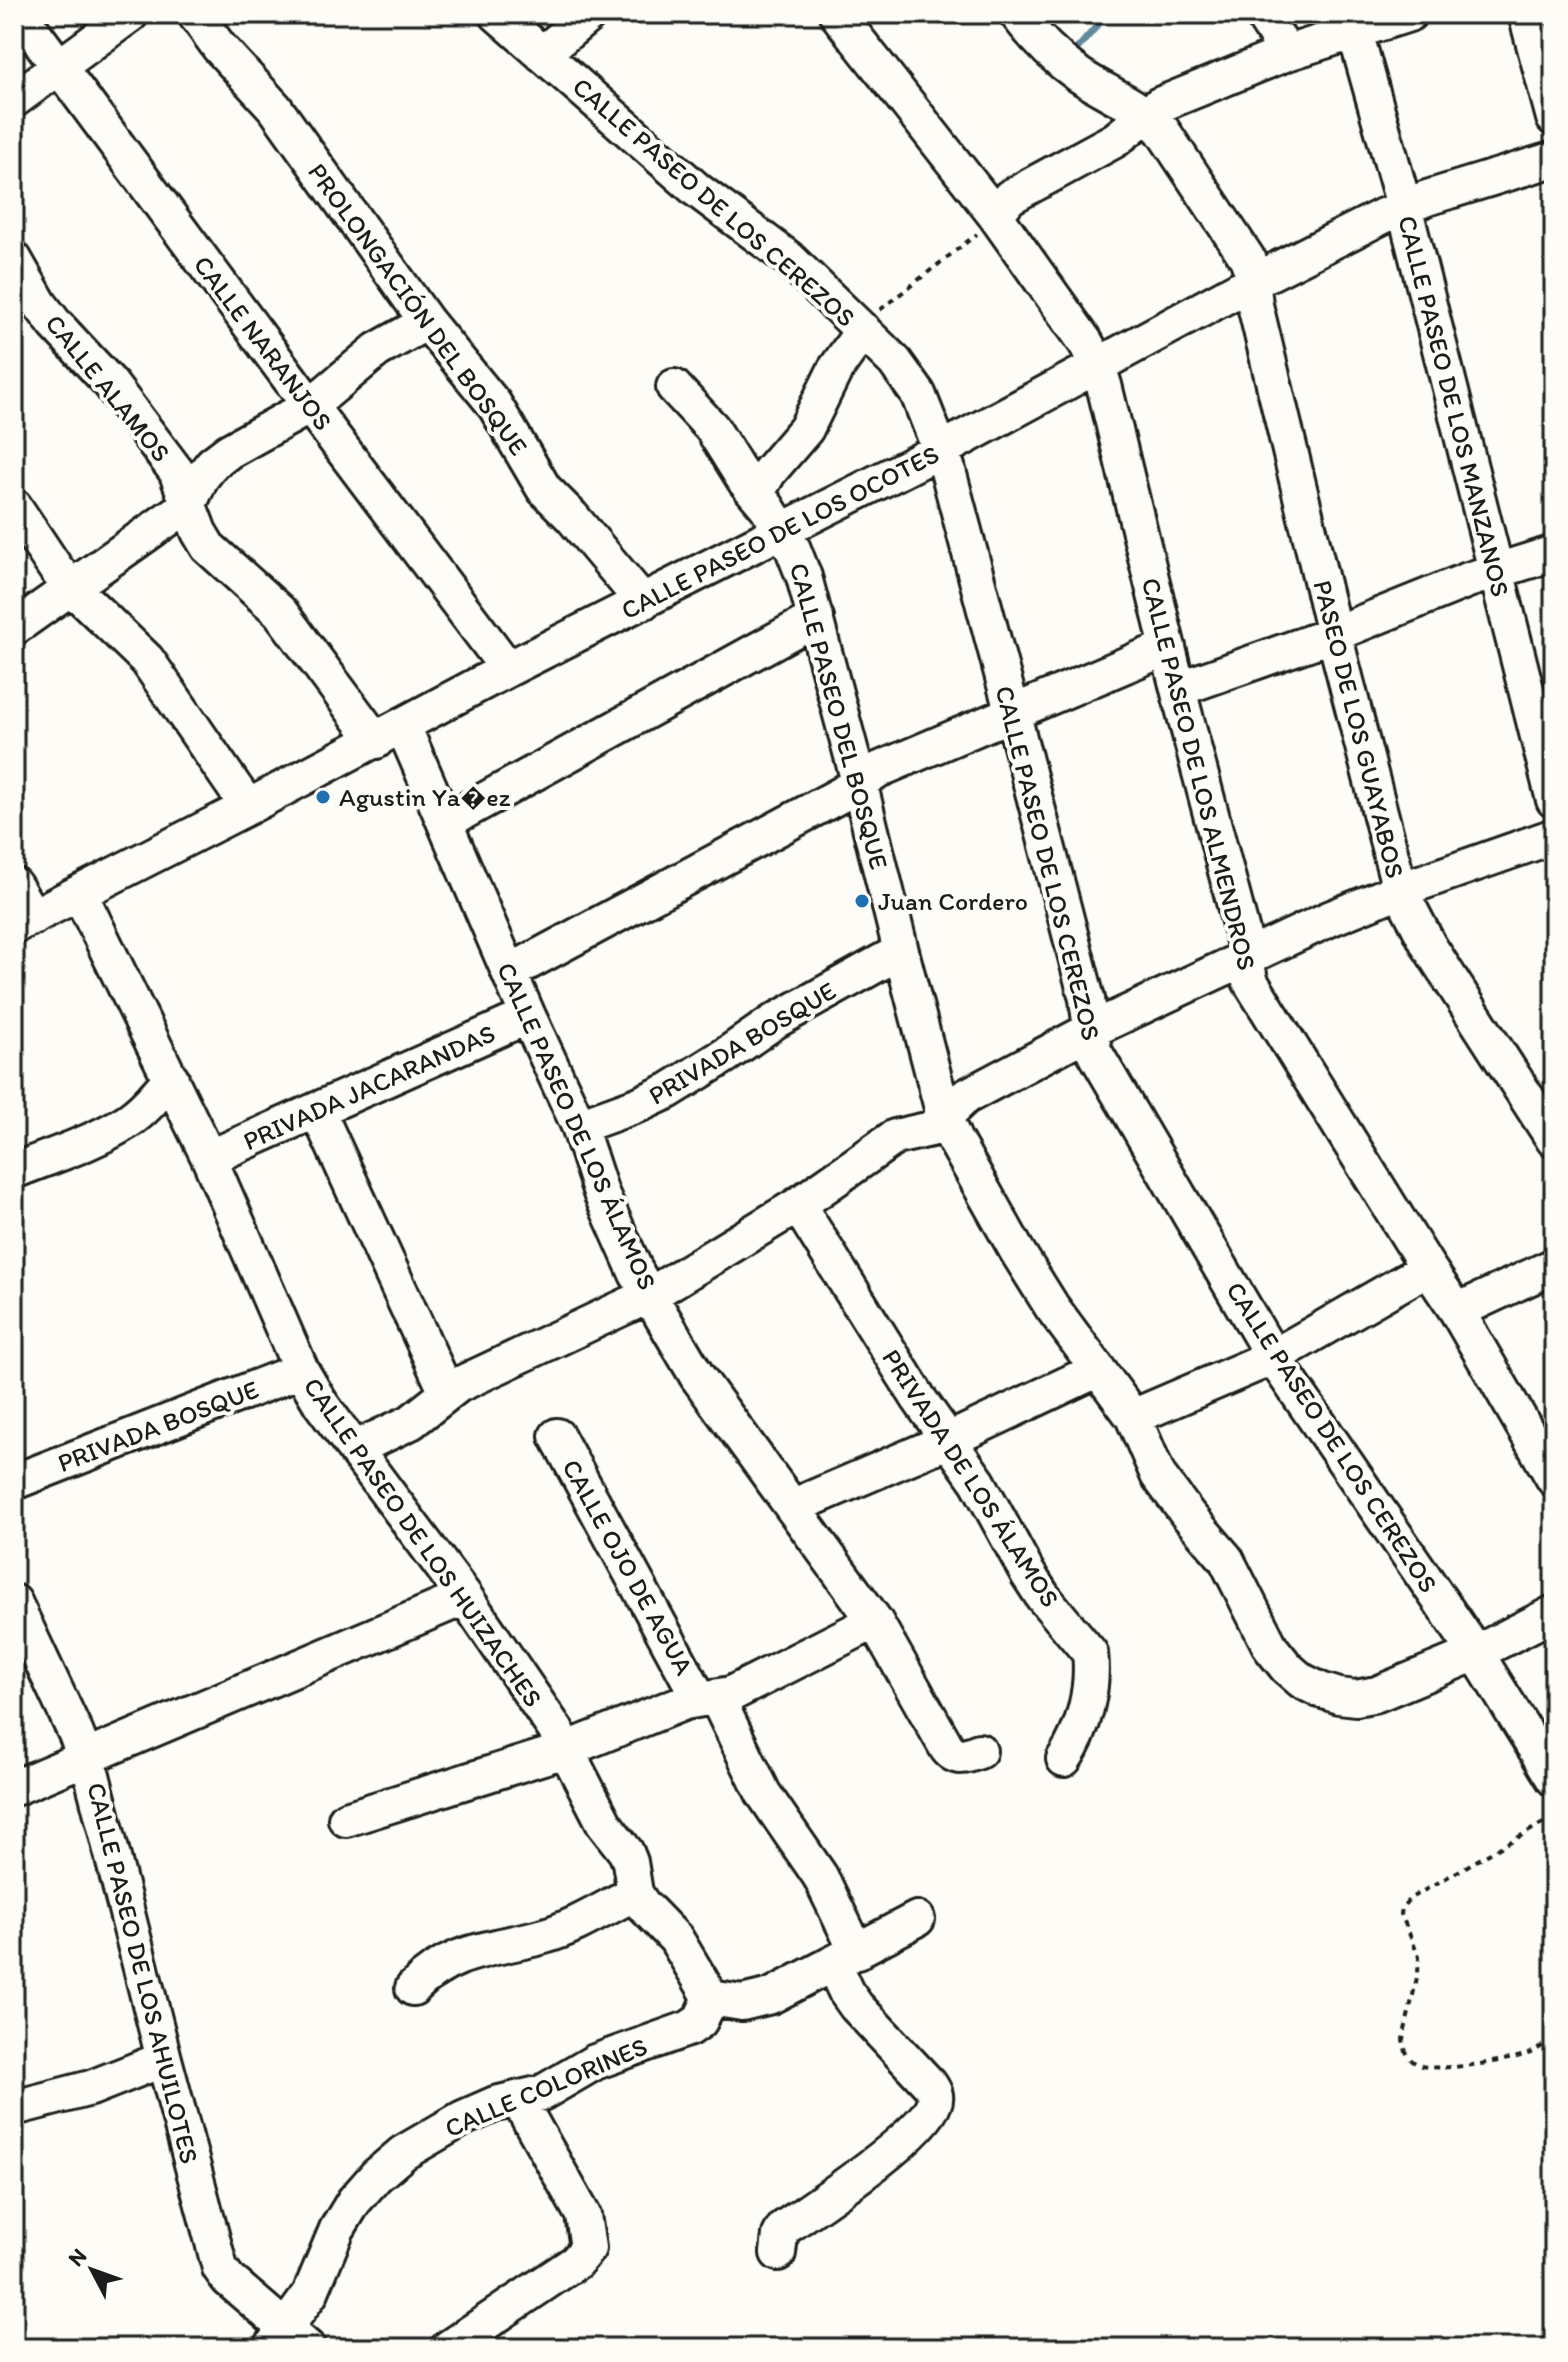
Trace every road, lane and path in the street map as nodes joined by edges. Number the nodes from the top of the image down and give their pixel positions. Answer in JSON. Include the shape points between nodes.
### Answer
{"nodes":[{"id":1,"x":20,"y":14,"type":"edge"},
{"id":2,"x":131,"y":14,"type":"edge"},
{"id":3,"x":195,"y":14,"type":"edge"},
{"id":4,"x":497,"y":14,"type":"edge"},
{"id":5,"x":590,"y":14,"type":"edge"},
{"id":6,"x":837,"y":14,"type":"edge"},
{"id":7,"x":1017,"y":14,"type":"edge"},
{"id":8,"x":1262,"y":14,"type":"edge"},
{"id":9,"x":1409,"y":14,"type":"edge"},
{"id":10,"x":1526,"y":14,"type":"edge"},
{"id":11,"x":1353,"y":22,"type":"edge"},
{"id":12,"x":1287,"y":53,"type":"junction"},
{"id":13,"x":542,"y":54,"type":"junction"},
{"id":14,"x":58,"y":67,"type":"junction"},
{"id":15,"x":14,"y":100,"type":"edge"},
{"id":16,"x":1145,"y":114,"type":"junction"},
{"id":17,"x":1554,"y":118,"type":"edge"},
{"id":18,"x":1554,"y":159,"type":"edge"},
{"id":19,"x":1404,"y":206,"type":"junction"},
{"id":20,"x":995,"y":215,"type":"junction"},
{"id":21,"x":14,"y":259,"type":"edge"},
{"id":22,"x":1252,"y":282,"type":"junction"},
{"id":23,"x":427,"y":322,"type":"junction"},
{"id":24,"x":863,"y":330,"type":"junction"},
{"id":25,"x":1098,"y":366,"type":"junction"},
{"id":26,"x":674,"y":387,"type":"dead end"},
{"id":27,"x":310,"y":406,"type":"junction"},
{"id":28,"x":941,"y":450,"type":"junction"},
{"id":29,"x":756,"y":494,"type":"junction"},
{"id":30,"x":189,"y":504,"type":"junction"},
{"id":31,"x":14,"y":506,"type":"edge"},
{"id":32,"x":783,"y":531,"type":"junction"},
{"id":33,"x":1554,"y":553,"type":"edge"},
{"id":34,"x":1495,"y":571,"type":"junction"},
{"id":35,"x":71,"y":587,"type":"junction"},
{"id":36,"x":643,"y":602,"type":"junction"},
{"id":37,"x":816,"y":618,"type":"junction"},
{"id":38,"x":14,"y":628,"type":"edge"},
{"id":39,"x":1334,"y":634,"type":"junction"},
{"id":40,"x":1168,"y":647,"type":"junction"},
{"id":41,"x":508,"y":669,"type":"junction"},
{"id":42,"x":1178,"y":689,"type":"junction"},
{"id":43,"x":1012,"y":711,"type":"junction"},
{"id":44,"x":390,"y":733,"type":"junction"},
{"id":45,"x":859,"y":782,"type":"junction"},
{"id":46,"x":1554,"y":800,"type":"edge"},
{"id":47,"x":248,"y":807,"type":"junction"},
{"id":48,"x":445,"y":822,"type":"junction"},
{"id":49,"x":1554,"y":836,"type":"edge"},
{"id":50,"x":14,"y":885,"type":"edge"},
{"id":51,"x":1400,"y":890,"type":"junction"},
{"id":52,"x":80,"y":894,"type":"junction"},
{"id":53,"x":24,"y":921,"type":"edge"},
{"id":54,"x":901,"y":951,"type":"junction"},
{"id":55,"x":1246,"y":958,"type":"junction"},
{"id":56,"x":510,"y":972,"type":"junction"},
{"id":57,"x":528,"y":1016,"type":"junction"},
{"id":58,"x":1091,"y":1030,"type":"junction"},
{"id":59,"x":171,"y":1078,"type":"junction"},
{"id":60,"x":317,"y":1110,"type":"junction"},
{"id":61,"x":944,"y":1116,"type":"junction"},
{"id":62,"x":579,"y":1126,"type":"junction"},
{"id":63,"x":1554,"y":1140,"type":"edge"},
{"id":64,"x":209,"y":1158,"type":"junction"},
{"id":65,"x":14,"y":1171,"type":"edge"},
{"id":66,"x":798,"y":1205,"type":"junction"},
{"id":67,"x":1554,"y":1266,"type":"edge"},
{"id":68,"x":1428,"y":1268,"type":"junction"},
{"id":69,"x":650,"y":1295,"type":"junction"},
{"id":70,"x":1457,"y":1311,"type":"junction"},
{"id":71,"x":1273,"y":1357,"type":"junction"},
{"id":72,"x":301,"y":1370,"type":"junction"},
{"id":73,"x":1097,"y":1370,"type":"junction"},
{"id":74,"x":447,"y":1393,"type":"junction"},
{"id":75,"x":1133,"y":1417,"type":"junction"},
{"id":76,"x":557,"y":1436,"type":"dead end"},
{"id":77,"x":949,"y":1440,"type":"junction"},
{"id":78,"x":356,"y":1448,"type":"junction"},
{"id":79,"x":1554,"y":1479,"type":"edge"},
{"id":80,"x":14,"y":1482,"type":"edge"},
{"id":81,"x":792,"y":1507,"type":"junction"},
{"id":82,"x":465,"y":1597,"type":"junction"},
{"id":83,"x":14,"y":1602,"type":"edge"},
{"id":84,"x":1554,"y":1613,"type":"edge"},
{"id":85,"x":875,"y":1621,"type":"junction"},
{"id":86,"x":1476,"y":1653,"type":"junction"},
{"id":87,"x":708,"y":1698,"type":"junction"},
{"id":88,"x":565,"y":1750,"type":"junction"},
{"id":89,"x":979,"y":1751,"type":"dead end"},
{"id":90,"x":86,"y":1757,"type":"junction"},
{"id":91,"x":1064,"y":1759,"type":"dead end"},
{"id":92,"x":1554,"y":1779,"type":"edge"},
{"id":93,"x":14,"y":1788,"type":"edge"},
{"id":94,"x":1554,"y":1817,"type":"edge"},
{"id":95,"x":346,"y":1819,"type":"dead end"},
{"id":96,"x":635,"y":1893,"type":"junction"},
{"id":97,"x":917,"y":1919,"type":"dead end"},
{"id":98,"x":845,"y":1958,"type":"junction"},
{"id":99,"x":413,"y":1988,"type":"dead end"},
{"id":100,"x":711,"y":1998,"type":"junction"},
{"id":101,"x":1554,"y":2037,"type":"edge"},
{"id":102,"x":164,"y":2059,"type":"junction"},
{"id":103,"x":518,"y":2099,"type":"junction"},
{"id":104,"x":14,"y":2108,"type":"edge"},
{"id":105,"x":778,"y":2253,"type":"dead end"},
{"id":106,"x":288,"y":2342,"type":"edge"},
{"id":107,"x":448,"y":2348,"type":"edge"}],
"edges":[{"from":1,"to":14,"type":"street","name":"CALLE NARANJOS"},
{"from":2,"to":14,"type":"street"},
{"from":3,"to":23,"type":"street","name":"PROLONGACIÓN DEL BOSQUE","via":[[275,108]]},
{"from":4,"to":13,"type":"street","name":"CALLE PASEO DE LOS CEREZOS"},
{"from":5,"to":13,"type":"street"},
{"from":6,"to":20,"type":"street","name":"CALLE PASEO DE LOS ALMENDROS"},
{"from":7,"to":16,"type":"street","name":"PASEO DE LOS GUAYABOS","via":[[1071,68]]},
{"from":8,"to":12,"type":"street"},
{"from":9,"to":11,"type":"street"},
{"from":10,"to":17,"type":"street"},
{"from":11,"to":12,"type":"street"},
{"from":11,"to":19,"type":"street","name":"CALLE PASEO DE LOS MANZANOS"},
{"from":12,"to":16,"type":"street"},
{"from":13,"to":24,"type":"street","name":"CALLE PASEO DE LOS CEREZOS","via":[[697,190],[788,258]]},
{"from":14,"to":15,"type":"street"},
{"from":14,"to":27,"type":"street","name":"CALLE NARANJOS"},
{"from":16,"to":20,"type":"street","via":[[1115,140],[1010,197]]},
{"from":16,"to":22,"type":"street","name":"PASEO DE LOS GUAYABOS","via":[[1162,130],[1241,246]]},
{"from":18,"to":19,"type":"street","name":"CALLE PASEO DE LOS OCOTES"},
{"from":19,"to":22,"type":"street","name":"CALLE PASEO DE LOS OCOTES"},
{"from":19,"to":34,"type":"street","name":"CALLE PASEO DE LOS MANZANOS"},
{"from":20,"to":24,"type":"path","via":[[889,301]]},
{"from":20,"to":25,"type":"street","name":"CALLE PASEO DE LOS ALMENDROS"},
{"from":21,"to":30,"type":"street","name":"CALLE ALAMOS","via":[[55,324],[109,382],[176,471]]},
{"from":22,"to":25,"type":"street","name":"CALLE PASEO DE LOS OCOTES"},
{"from":22,"to":39,"type":"street","name":"PASEO DE LOS GUAYABOS"},
{"from":23,"to":27,"type":"street","via":[[369,356]]},
{"from":23,"to":36,"type":"street","name":"PROLONGACIÓN DEL BOSQUE","via":[[494,404],[544,489]]},
{"from":24,"to":28,"type":"street","name":"CALLE PASEO DE LOS CEREZOS","via":[[908,378]]},
{"from":24,"to":29,"type":"street","via":[[835,370],[806,429]]},
{"from":25,"to":28,"type":"street","name":"CALLE PASEO DE LOS OCOTES"},
{"from":25,"to":40,"type":"street","name":"CALLE PASEO DE LOS ALMENDROS"},
{"from":26,"to":29,"type":"street","name":"CALLE PASEO DEL BOSQUE","via":[[712,428]]},
{"from":27,"to":30,"type":"street","via":[[212,464]]},
{"from":27,"to":41,"type":"street","name":"CALLE NARANJOS"},
{"from":28,"to":32,"type":"street","name":"CALLE PASEO DE LOS OCOTES"},
{"from":28,"to":43,"type":"street","name":"CALLE PASEO DE LOS CEREZOS"},
{"from":29,"to":32,"type":"street","name":"CALLE PASEO DEL BOSQUE"},
{"from":30,"to":35,"type":"street"},
{"from":30,"to":44,"type":"street","name":"CALLE ALAMOS","via":[[208,547],[280,612]]},
{"from":31,"to":35,"type":"street"},
{"from":32,"to":36,"type":"street","name":"CALLE PASEO DE LOS OCOTES"},
{"from":32,"to":37,"type":"street","name":"CALLE PASEO DEL BOSQUE"},
{"from":33,"to":34,"type":"street"},
{"from":34,"to":39,"type":"street"},
{"from":34,"to":46,"type":"street","name":"CALLE PASEO DE LOS MANZANOS"},
{"from":35,"to":38,"type":"street"},
{"from":35,"to":47,"type":"street","via":[[147,660]]},
{"from":36,"to":41,"type":"street","name":"CALLE PASEO DE LOS OCOTES"},
{"from":37,"to":45,"type":"street","name":"CALLE PASEO DEL BOSQUE"},
{"from":37,"to":48,"type":"street"},
{"from":39,"to":42,"type":"street"},
{"from":39,"to":51,"type":"street","name":"PASEO DE LOS GUAYABOS"},
{"from":40,"to":42,"type":"street","name":"CALLE PASEO DE LOS ALMENDROS"},
{"from":40,"to":43,"type":"street"},
{"from":41,"to":44,"type":"street","name":"CALLE PASEO DE LOS OCOTES"},
{"from":42,"to":55,"type":"street","name":"CALLE PASEO DE LOS ALMENDROS"},
{"from":43,"to":45,"type":"street"},
{"from":43,"to":58,"type":"street","name":"CALLE PASEO DE LOS CEREZOS"},
{"from":44,"to":47,"type":"street","name":"CALLE PASEO DE LOS OCOTES"},
{"from":44,"to":48,"type":"street","name":"CALLE PASEO DE LOS ÁLAMOS"},
{"from":45,"to":54,"type":"street","name":"CALLE PASEO DEL BOSQUE"},
{"from":45,"to":56,"type":"street"},
{"from":47,"to":52,"type":"street","name":"CALLE PASEO DE LOS OCOTES"},
{"from":48,"to":56,"type":"street","name":"CALLE PASEO DE LOS ÁLAMOS"},
{"from":49,"to":51,"type":"street"},
{"from":50,"to":53,"type":"street"},
{"from":51,"to":55,"type":"street"},
{"from":51,"to":63,"type":"street","name":"PASEO DE LOS GUAYABOS","via":[[1429,946]]},
{"from":52,"to":53,"type":"street","name":"CALLE PASEO DE LOS OCOTES"},
{"from":52,"to":59,"type":"street","name":"CALLE PASEO DE LOS HUIZACHES"},
{"from":54,"to":61,"type":"street","name":"CALLE PASEO DEL BOSQUE"},
{"from":54,"to":62,"type":"street","name":"PRIVADA BOSQUE","via":[[775,1021],[668,1091]]},
{"from":55,"to":58,"type":"street"},
{"from":55,"to":68,"type":"street","name":"CALLE PASEO DE LOS ALMENDROS","via":[[1254,990]]},
{"from":56,"to":57,"type":"street","name":"CALLE PASEO DE LOS ÁLAMOS"},
{"from":57,"to":60,"type":"street","name":"PRIVADA JACARANDAS"},
{"from":57,"to":62,"type":"street","name":"CALLE PASEO DE LOS ÁLAMOS"},
{"from":58,"to":61,"type":"street","via":[[965,1097]]},
{"from":58,"to":71,"type":"street","name":"CALLE PASEO DE LOS CEREZOS","via":[[1094,1051]]},
{"from":59,"to":64,"type":"street","name":"CALLE PASEO DE LOS HUIZACHES"},
{"from":59,"to":65,"type":"street","via":[[129,1121]]},
{"from":60,"to":64,"type":"street","name":"PRIVADA JACARANDAS"},
{"from":60,"to":74,"type":"street"},
{"from":61,"to":66,"type":"street","via":[[931,1129],[895,1137]]},
{"from":61,"to":73,"type":"street","name":"CALLE PASEO DEL BOSQUE","via":[[1017,1251]]},
{"from":62,"to":69,"type":"street","name":"CALLE PASEO DE LOS ÁLAMOS","via":[[606,1206]]},
{"from":64,"to":72,"type":"street","name":"CALLE PASEO DE LOS HUIZACHES"},
{"from":66,"to":69,"type":"street"},
{"from":66,"to":77,"type":"street","name":"PRIVADA DE LOS ÁLAMOS"},
{"from":67,"to":70,"type":"street"},
{"from":68,"to":70,"type":"street","name":"CALLE PASEO DE LOS ALMENDROS"},
{"from":68,"to":71,"type":"street"},
{"from":69,"to":74,"type":"street"},
{"from":69,"to":81,"type":"street","name":"CALLE PASEO DE LOS ÁLAMOS","via":[[697,1376]]},
{"from":70,"to":79,"type":"street","name":"CALLE PASEO DE LOS ALMENDROS"},
{"from":71,"to":75,"type":"street"},
{"from":71,"to":86,"type":"street","name":"CALLE PASEO DE LOS CEREZOS"},
{"from":72,"to":78,"type":"street","name":"CALLE PASEO DE LOS HUIZACHES"},
{"from":72,"to":80,"type":"street","name":"PRIVADA BOSQUE"},
{"from":73,"to":75,"type":"street","name":"CALLE PASEO DEL BOSQUE"},
{"from":73,"to":77,"type":"street"},
{"from":74,"to":78,"type":"street","via":[[411,1422]]},
{"from":75,"to":86,"type":"street","name":"CALLE PASEO DEL BOSQUE","via":[[1158,1475],[1226,1559],[1271,1648],[1302,1681],[1356,1698]]},
{"from":76,"to":87,"type":"street","name":"CALLE OJO DE AGUA"},
{"from":77,"to":81,"type":"street"},
{"from":77,"to":91,"type":"street","name":"PRIVADA DE LOS ÁLAMOS","via":[[1036,1585],[1090,1653],[1081,1728]]},
{"from":78,"to":82,"type":"street","name":"CALLE PASEO DE LOS HUIZACHES"},
{"from":81,"to":85,"type":"street","name":"CALLE PASEO DE LOS ÁLAMOS"},
{"from":82,"to":88,"type":"street","name":"CALLE PASEO DE LOS HUIZACHES"},
{"from":82,"to":90,"type":"street"},
{"from":83,"to":90,"type":"street","name":"CALLE PASEO DE LOS AHUILOTES"},
{"from":84,"to":86,"type":"street","name":"CALLE PASEO DEL BOSQUE"},
{"from":85,"to":87,"type":"street","via":[[731,1694]]},
{"from":85,"to":89,"type":"street","name":"CALLE PASEO DE LOS ÁLAMOS","via":[[950,1753],[961,1757]]},
{"from":86,"to":92,"type":"street","name":"CALLE PASEO DE LOS CEREZOS"},
{"from":87,"to":88,"type":"street"},
{"from":87,"to":98,"type":"street","name":"CALLE OJO DE AGUA","via":[[763,1793],[820,1876]]},
{"from":88,"to":95,"type":"street"},
{"from":88,"to":96,"type":"street","name":"CALLE PASEO DE LOS HUIZACHES","via":[[605,1825],[626,1852]]},
{"from":90,"to":93,"type":"street"},
{"from":90,"to":102,"type":"street","name":"CALLE PASEO DE LOS AHUILOTES"},
{"from":94,"to":101,"type":"path","via":[[1409,1899],[1401,1914],[1419,1957],[1403,2039],[1405,2050],[1420,2066],[1512,2059]]},
{"from":96,"to":99,"type":"street","via":[[545,1936],[471,1952],[428,1973]]},
{"from":96,"to":100,"type":"street","name":"CALLE PASEO DE LOS HUIZACHES","via":[[676,1939]]},
{"from":97,"to":98,"type":"street"},
{"from":98,"to":100,"type":"street","via":[[756,2001]]},
{"from":98,"to":105,"type":"street","name":"CALLE OJO DE AGUA","via":[[846,1992],[930,2085],[933,2106],[902,2139],[784,2228]]},
{"from":100,"to":103,"type":"street","name":"CALLE COLORINES","via":[[700,2021],[690,2028],[595,2062],[542,2093]]},
{"from":102,"to":104,"type":"street","via":[[91,2088]]},
{"from":102,"to":106,"type":"street","name":"CALLE PASEO DE LOS AHUILOTES","via":[[220,2268]]},
{"from":103,"to":106,"type":"street","name":"CALLE COLORINES","via":[[463,2118],[403,2153],[376,2176],[337,2229]]},
{"from":103,"to":107,"type":"street","via":[[583,2215],[588,2248],[576,2262]]}]}
